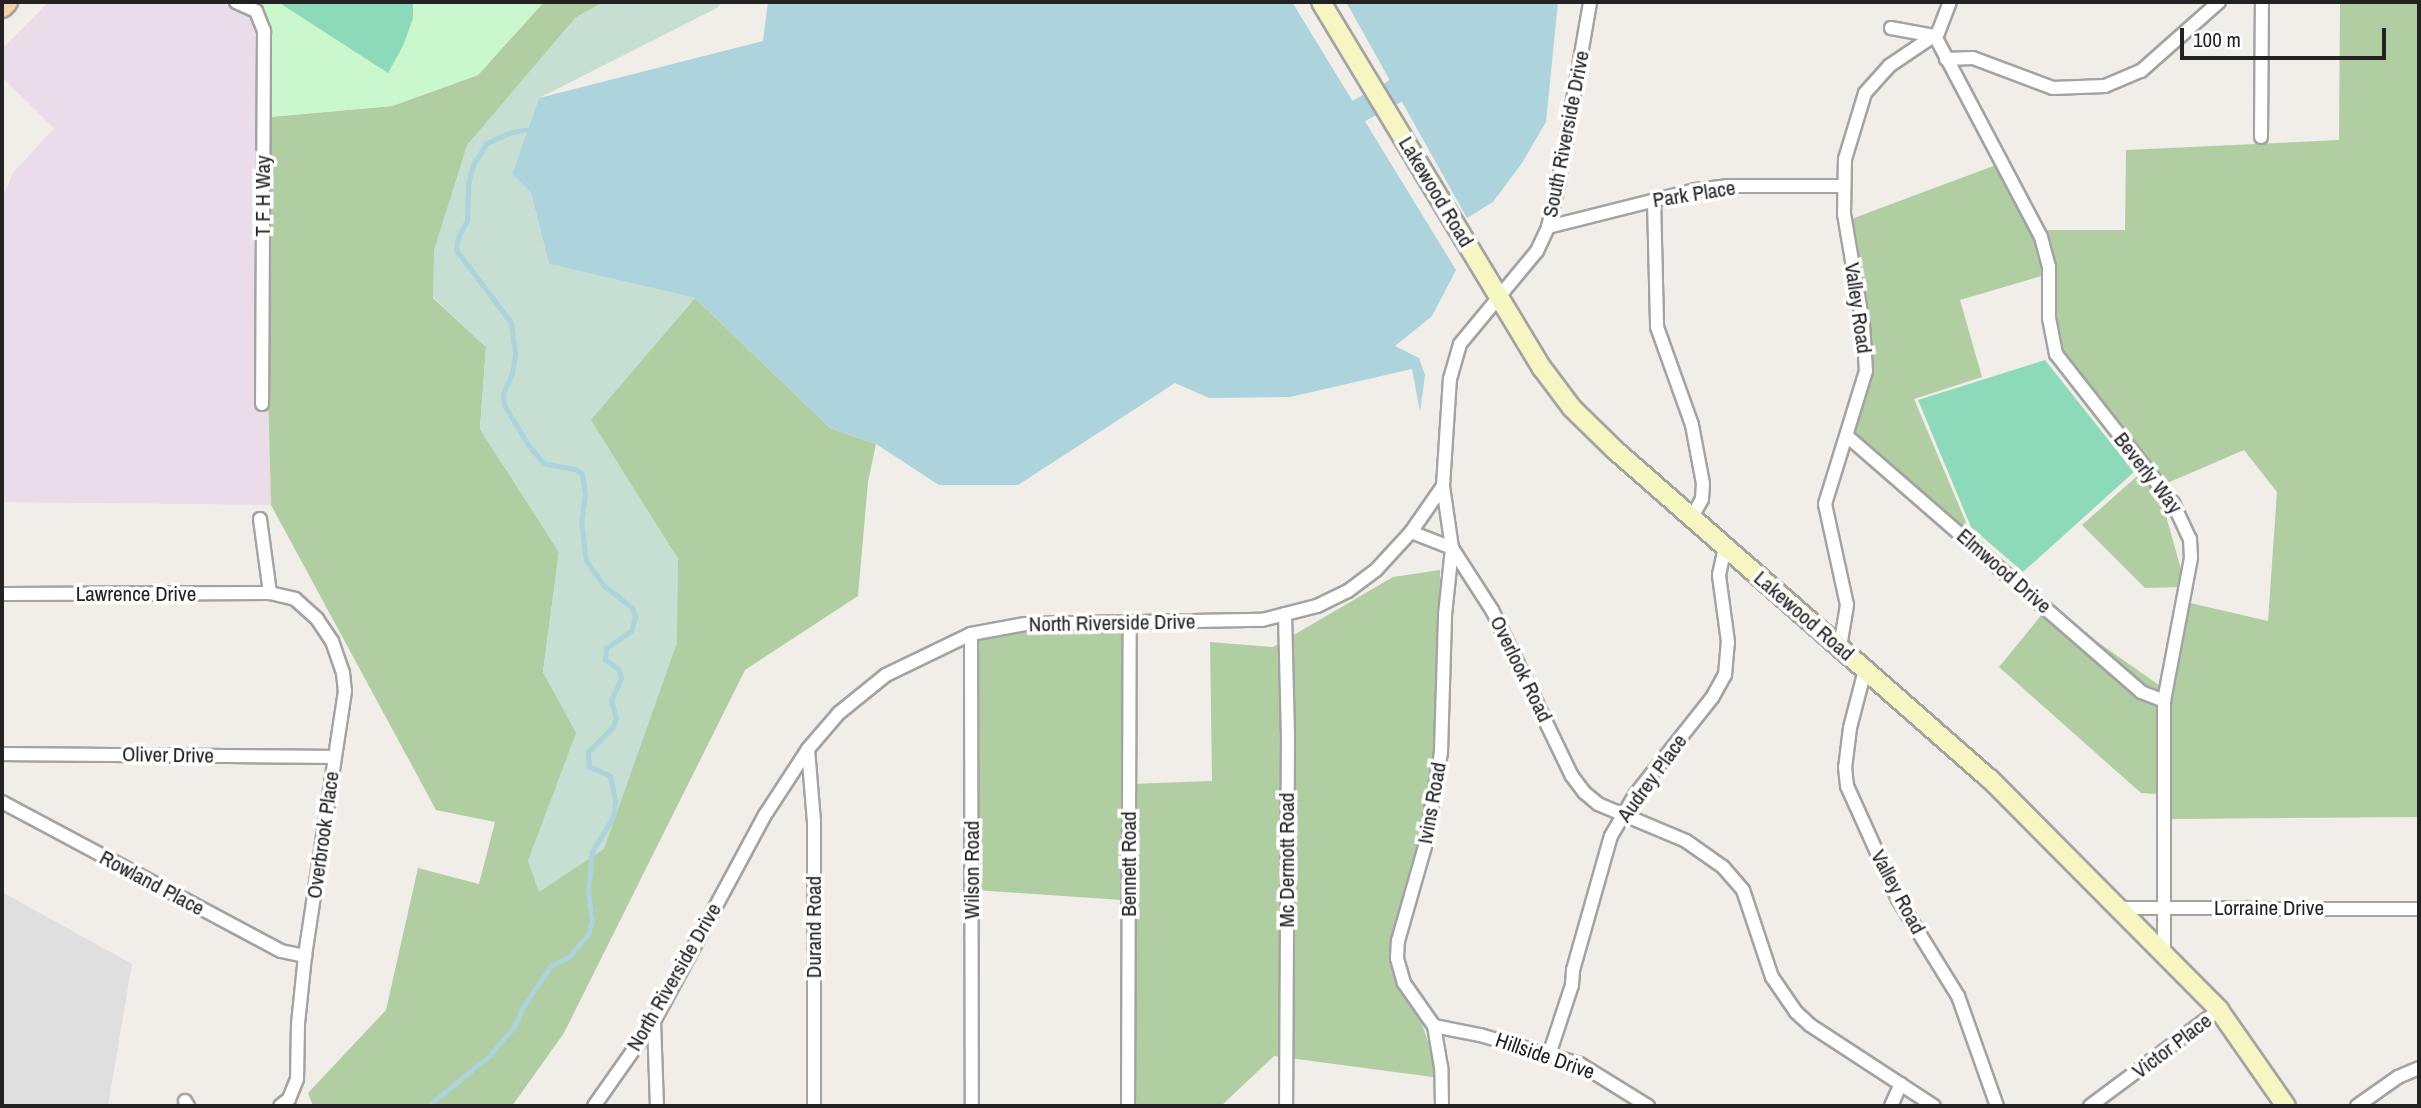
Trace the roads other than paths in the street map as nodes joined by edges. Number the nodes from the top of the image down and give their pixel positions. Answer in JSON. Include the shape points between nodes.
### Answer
{"nodes":[{"id":1,"x":7,"y":2,"type":"edge"},
{"id":2,"x":236,"y":2,"type":"edge"},
{"id":3,"x":1321,"y":2,"type":"edge"},
{"id":4,"x":1590,"y":2,"type":"edge"},
{"id":5,"x":1950,"y":2,"type":"edge"},
{"id":6,"x":2219,"y":2,"type":"edge"},
{"id":7,"x":2262,"y":2,"type":"edge"},
{"id":8,"x":2,"y":7,"type":"edge"},
{"id":9,"x":1891,"y":28,"type":"dead end"},
{"id":10,"x":1935,"y":36,"type":"junction"},
{"id":11,"x":1946,"y":59,"type":"junction"},
{"id":12,"x":2262,"y":137,"type":"dead end"},
{"id":13,"x":1843,"y":186,"type":"junction"},
{"id":14,"x":1654,"y":200,"type":"junction"},
{"id":15,"x":1548,"y":227,"type":"junction"},
{"id":16,"x":1500,"y":295,"type":"junction"},
{"id":17,"x":262,"y":404,"type":"dead end"},
{"id":18,"x":1847,"y":436,"type":"junction"},
{"id":19,"x":1443,"y":486,"type":"junction"},
{"id":20,"x":1692,"y":517,"type":"junction"},
{"id":21,"x":260,"y":519,"type":"dead end"},
{"id":22,"x":1411,"y":532,"type":"junction"},
{"id":23,"x":1725,"y":546,"type":"junction"},
{"id":24,"x":1452,"y":548,"type":"junction"},
{"id":25,"x":270,"y":593,"type":"junction"},
{"id":26,"x":2,"y":594,"type":"edge"},
{"id":27,"x":1285,"y":614,"type":"junction"},
{"id":28,"x":1130,"y":621,"type":"junction"},
{"id":29,"x":971,"y":634,"type":"junction"},
{"id":30,"x":1840,"y":647,"type":"junction"},
{"id":31,"x":1865,"y":670,"type":"junction"},
{"id":32,"x":2164,"y":701,"type":"junction"},
{"id":33,"x":808,"y":749,"type":"junction"},
{"id":34,"x":2,"y":754,"type":"edge"},
{"id":35,"x":334,"y":757,"type":"junction"},
{"id":36,"x":2,"y":802,"type":"edge"},
{"id":37,"x":1623,"y":816,"type":"junction"},
{"id":38,"x":2119,"y":908,"type":"junction"},
{"id":39,"x":2166,"y":908,"type":"junction"},
{"id":40,"x":2419,"y":909,"type":"edge"},
{"id":41,"x":2164,"y":954,"type":"junction"},
{"id":42,"x":305,"y":956,"type":"junction"},
{"id":43,"x":2219,"y":1010,"type":"junction"},
{"id":44,"x":654,"y":1021,"type":"junction"},
{"id":45,"x":1434,"y":1026,"type":"junction"},
{"id":46,"x":1549,"y":1055,"type":"junction"},
{"id":47,"x":2419,"y":1068,"type":"edge"},
{"id":48,"x":1901,"y":1084,"type":"junction"},
{"id":49,"x":280,"y":1106,"type":"edge"},
{"id":50,"x":594,"y":1106,"type":"edge"},
{"id":51,"x":657,"y":1106,"type":"edge"},
{"id":52,"x":814,"y":1106,"type":"edge"},
{"id":53,"x":972,"y":1106,"type":"edge"},
{"id":54,"x":1128,"y":1106,"type":"edge"},
{"id":55,"x":1286,"y":1106,"type":"edge"},
{"id":56,"x":1443,"y":1106,"type":"edge"},
{"id":57,"x":1648,"y":1106,"type":"edge"},
{"id":58,"x":1891,"y":1106,"type":"edge"},
{"id":59,"x":1934,"y":1106,"type":"edge"},
{"id":60,"x":1997,"y":1106,"type":"edge"},
{"id":61,"x":2090,"y":1106,"type":"edge"},
{"id":62,"x":2286,"y":1106,"type":"edge"},
{"id":63,"x":2357,"y":1106,"type":"edge"}],
"edges":[{"from":1,"to":8,"type":"main road"},
{"from":2,"to":17,"type":"street","name":"T F H Way","via":[[256,12],[264,31]]},
{"from":3,"to":16,"type":"street","name":"Lakewood Road"},
{"from":4,"to":15,"type":"street","name":"South Riverside Drive"},
{"from":5,"to":10,"type":"street"},
{"from":6,"to":11,"type":"street","via":[[2141,71],[2105,86],[2053,88],[1973,58]]},
{"from":7,"to":12,"type":"street"},
{"from":9,"to":10,"type":"street"},
{"from":10,"to":11,"type":"street","name":"Beverly Way"},
{"from":10,"to":13,"type":"street","name":"Valley Road","via":[[1889,66],[1865,93],[1845,159]]},
{"from":11,"to":32,"type":"street","name":"Beverly Way","via":[[2041,237],[2049,267],[2049,318],[2056,354],[2174,503],[2186,529],[2191,558]]},
{"from":13,"to":14,"type":"street","name":"Park Place","via":[[1727,186]]},
{"from":13,"to":18,"type":"street","name":"Valley Road","via":[[1866,371]]},
{"from":14,"to":15,"type":"street","name":"Park Place"},
{"from":14,"to":20,"type":"street","via":[[1657,327],[1692,425],[1703,484],[1702,499]]},
{"from":15,"to":16,"type":"street","name":"South Riverside Drive","via":[[1537,251]]},
{"from":16,"to":19,"type":"street","name":"South Riverside Drive","via":[[1470,329],[1454,359]]},
{"from":16,"to":20,"type":"street","name":"Lakewood Road","via":[[1542,368],[1572,408]]},
{"from":18,"to":30,"type":"street","name":"Valley Road","via":[[1825,505],[1847,605]]},
{"from":18,"to":32,"type":"street","name":"Elmwood Drive","via":[[2141,692]]},
{"from":19,"to":22,"type":"street","name":"North Riverside Drive"},
{"from":19,"to":24,"type":"street","name":"Ivins Road"},
{"from":20,"to":23,"type":"street","name":"Lakewood Road"},
{"from":21,"to":25,"type":"street"},
{"from":22,"to":24,"type":"street"},
{"from":22,"to":27,"type":"street","name":"North Riverside Drive","via":[[1376,570],[1348,591]]},
{"from":23,"to":30,"type":"street","name":"Lakewood Road"},
{"from":23,"to":37,"type":"street","name":"Audrey Place","via":[[1719,575],[1728,642],[1725,675]]},
{"from":24,"to":37,"type":"street","name":"Overlook Road","via":[[1492,611],[1572,776],[1598,804]]},
{"from":24,"to":45,"type":"street","name":"Ivins Road","via":[[1437,787],[1397,958],[1404,983]]},
{"from":25,"to":26,"type":"street","name":"Lawrence Drive"},
{"from":25,"to":35,"type":"street","name":"Overbrook Place","via":[[295,599],[306,608],[337,652],[345,691]]},
{"from":27,"to":28,"type":"street","name":"North Riverside Drive","via":[[1235,621]]},
{"from":27,"to":55,"type":"street","name":"Mc Dermott Road"},
{"from":28,"to":29,"type":"street","name":"North Riverside Drive","via":[[1026,624]]},
{"from":28,"to":54,"type":"street","name":"Bennett Road"},
{"from":29,"to":33,"type":"street","name":"North Riverside Drive","via":[[886,675],[839,713]]},
{"from":29,"to":53,"type":"street","name":"Wilson Road"},
{"from":30,"to":31,"type":"street","name":"Lakewood Road"},
{"from":31,"to":38,"type":"street","name":"Lakewood Road","via":[[1989,778]]},
{"from":31,"to":60,"type":"street","name":"Valley Road","via":[[1850,729],[1847,786],[1898,899],[1958,996]]},
{"from":32,"to":39,"type":"street","name":"Beverly Way"},
{"from":33,"to":44,"type":"street","name":"North Riverside Drive","via":[[765,815]]},
{"from":33,"to":52,"type":"street","name":"Durand Road","via":[[814,822]]},
{"from":34,"to":35,"type":"street","name":"Oliver Drive"},
{"from":35,"to":42,"type":"street","name":"Overbrook Place"},
{"from":36,"to":42,"type":"street","name":"Rowland Place","via":[[281,951]]},
{"from":37,"to":46,"type":"street","name":"Audrey Place","via":[[1611,836]]},
{"from":37,"to":48,"type":"street","name":"Overlook Road","via":[[1686,841],[1723,867],[1743,890],[1772,977],[1796,1012]]},
{"from":38,"to":39,"type":"street","name":"Lorraine Drive"},
{"from":38,"to":41,"type":"street","name":"Lakewood Road"},
{"from":39,"to":40,"type":"street","name":"Lorraine Drive"},
{"from":39,"to":41,"type":"street","name":"Beverly Way"},
{"from":41,"to":43,"type":"street","name":"Lakewood Road"},
{"from":42,"to":49,"type":"street","name":"Overbrook Place","via":[[297,1079],[289,1099]]},
{"from":43,"to":61,"type":"street","name":"Victor Place"},
{"from":43,"to":62,"type":"street","name":"Lakewood Road"},
{"from":44,"to":50,"type":"street","name":"North Riverside Drive"},
{"from":44,"to":51,"type":"street"},
{"from":45,"to":46,"type":"street","name":"Hillside Drive"},
{"from":45,"to":56,"type":"street","name":"Ivins Road"},
{"from":46,"to":57,"type":"street","name":"Hillside Drive","via":[[1591,1068]]},
{"from":47,"to":63,"type":"street"},
{"from":48,"to":58,"type":"street"},
{"from":48,"to":59,"type":"street","name":"Overlook Road"}]}
